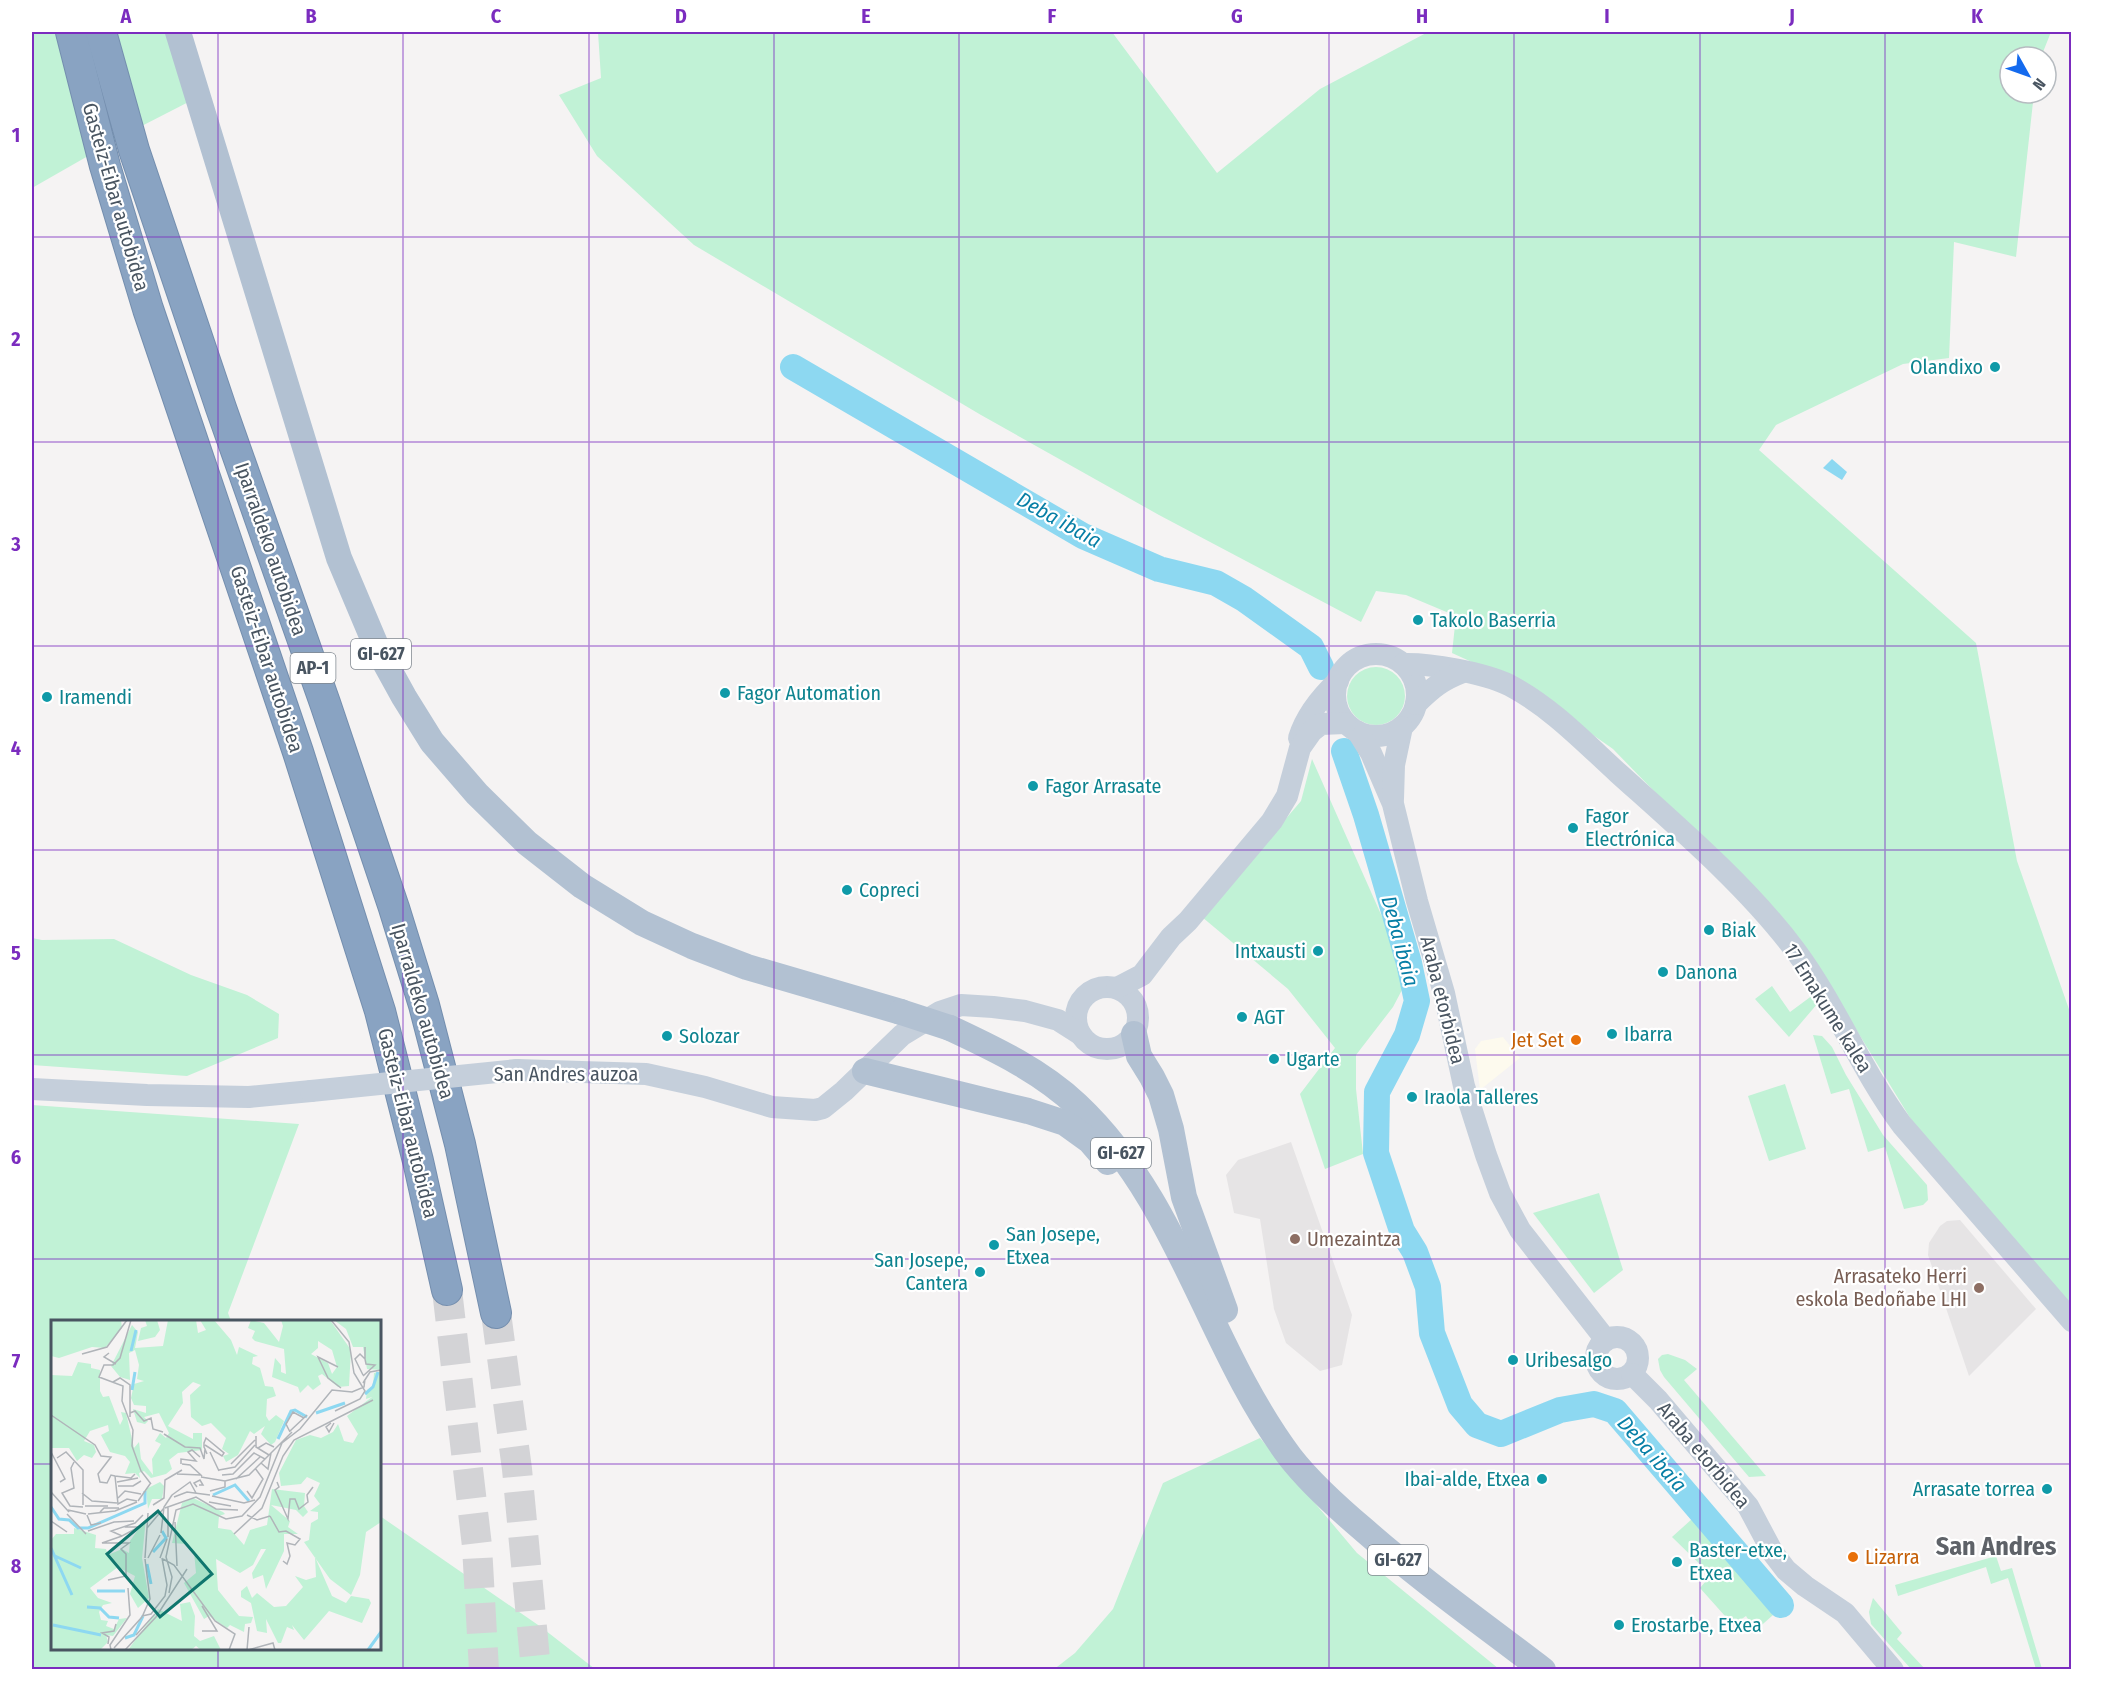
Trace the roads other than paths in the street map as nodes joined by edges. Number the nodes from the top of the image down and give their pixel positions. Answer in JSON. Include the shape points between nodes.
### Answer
{"nodes":[{"id":1,"x":71,"y":32,"type":"edge"},
{"id":2,"x":101,"y":32,"type":"edge"},
{"id":3,"x":178,"y":32,"type":"edge"},
{"id":4,"x":1403,"y":664,"type":"junction"},
{"id":5,"x":1463,"y":672,"type":"junction"},
{"id":6,"x":1338,"y":681,"type":"junction"},
{"id":7,"x":1416,"y":704,"type":"junction"},
{"id":8,"x":1402,"y":727,"type":"junction"},
{"id":9,"x":1352,"y":728,"type":"junction"},
{"id":10,"x":1300,"y":748,"type":"junction"},
{"id":11,"x":1393,"y":804,"type":"junction"},
{"id":12,"x":1188,"y":921,"type":"junction"},
{"id":13,"x":1117,"y":988,"type":"junction"},
{"id":14,"x":1086,"y":995,"type":"junction"},
{"id":15,"x":1136,"y":1008,"type":"junction"},
{"id":16,"x":1025,"y":1011,"type":"junction"},
{"id":17,"x":1080,"y":1034,"type":"junction"},
{"id":18,"x":1134,"y":1034,"type":"junction"},
{"id":19,"x":866,"y":1071,"type":"junction"},
{"id":20,"x":32,"y":1089,"type":"edge"},
{"id":21,"x":447,"y":1290,"type":"tunnel mouth"},
{"id":22,"x":496,"y":1313,"type":"tunnel mouth"},
{"id":23,"x":2072,"y":1321,"type":"edge"},
{"id":24,"x":1606,"y":1340,"type":"junction"},
{"id":25,"x":1222,"y":1341,"type":"junction"},
{"id":26,"x":1632,"y":1374,"type":"junction"},
{"id":27,"x":1271,"y":1431,"type":"junction"},
{"id":28,"x":1543,"y":1670,"type":"edge"},
{"id":29,"x":1893,"y":1670,"type":"edge"}],
"edges":[{"from":1,"to":21,"type":"highway","name":"Gasteiz-Eibar autobidea","number":"AP-1","via":[[105,166],[148,309],[294,741],[380,1011]]},
{"from":2,"to":22,"type":"highway","name":"Iparraldeko autobidea","number":"AP-1","via":[[141,173],[329,714],[424,1005],[460,1144]]},
{"from":3,"to":25,"type":"main road","number":"GI-627","bridge":true,"via":[[339,558],[377,648],[432,742],[527,843],[582,886],[642,923],[747,967],[950,1028],[1040,1076],[1076,1104],[1130,1164],[1172,1234]]},
{"from":4,"to":5,"type":"street","name":"17 Emakume kalea"},
{"from":4,"to":6,"type":"street","via":[[1385,655],[1363,656],[1344,669]]},
{"from":4,"to":7,"type":"street","via":[[1415,682]]},
{"from":5,"to":7,"type":"street","via":[[1434,686]]},
{"from":5,"to":23,"type":"street","name":"17 Emakume kalea","via":[[1498,681],[1551,712],[1745,893],[1794,949],[1902,1125]]},
{"from":6,"to":9,"type":"street","via":[[1335,703]]},
{"from":6,"to":10,"type":"street","via":[[1317,703],[1302,729]]},
{"from":7,"to":8,"type":"street"},
{"from":8,"to":9,"type":"street","via":[[1381,736],[1369,736]]},
{"from":8,"to":11,"type":"street","name":"Araba etorbidea","via":[[1394,765]]},
{"from":9,"to":10,"type":"street","via":[[1321,724]]},
{"from":9,"to":11,"type":"street","name":"Araba etorbidea","via":[[1371,753]]},
{"from":10,"to":12,"type":"street","via":[[1287,796],[1272,821]]},
{"from":11,"to":24,"type":"street","name":"Araba etorbidea","via":[[1444,993],[1464,1086],[1497,1183],[1520,1230]]},
{"from":12,"to":13,"type":"street","name":"San Andres auzoa","via":[[1142,975]]},
{"from":12,"to":15,"type":"street"},
{"from":13,"to":14,"type":"street","name":"San Andres auzoa","via":[[1094,989]]},
{"from":13,"to":15,"type":"street","via":[[1130,997]]},
{"from":14,"to":16,"type":"street","name":"San Andres auzoa","via":[[1057,1006]]},
{"from":14,"to":17,"type":"street","via":[[1076,1012]]},
{"from":15,"to":18,"type":"street","via":[[1138,1025]]},
{"from":16,"to":17,"type":"street","name":"San Andres auzoa","via":[[1058,1020]]},
{"from":16,"to":19,"type":"street","name":"San Andres auzoa","via":[[961,1005],[940,1012],[902,1035]]},
{"from":17,"to":18,"type":"street","name":"San Andres auzoa","via":[[1087,1042],[1107,1049],[1118,1048]]},
{"from":18,"to":27,"type":"main road","via":[[1139,1056],[1161,1095],[1184,1197],[1245,1370]]},
{"from":19,"to":20,"type":"street","name":"San Andres auzoa","bridge":true,"via":[[823,1108],[803,1110],[772,1107],[646,1074],[517,1070],[249,1097]]},
{"from":19,"to":25,"type":"main road","via":[[1028,1111],[1065,1123],[1089,1141],[1121,1177],[1190,1300]]},
{"from":24,"to":26,"type":"street","via":[[1619,1337],[1635,1348],[1638,1361]]},
{"from":24,"to":26,"type":"street","via":[[1596,1355],[1601,1373],[1613,1379]]},
{"from":25,"to":27,"type":"main road","number":"GI-627"},
{"from":26,"to":29,"type":"street","name":"Araba etorbidea","via":[[1748,1506],[1786,1569],[1845,1613]]},
{"from":27,"to":28,"type":"main road","number":"GI-627","via":[[1292,1460],[1393,1556]]}]}
